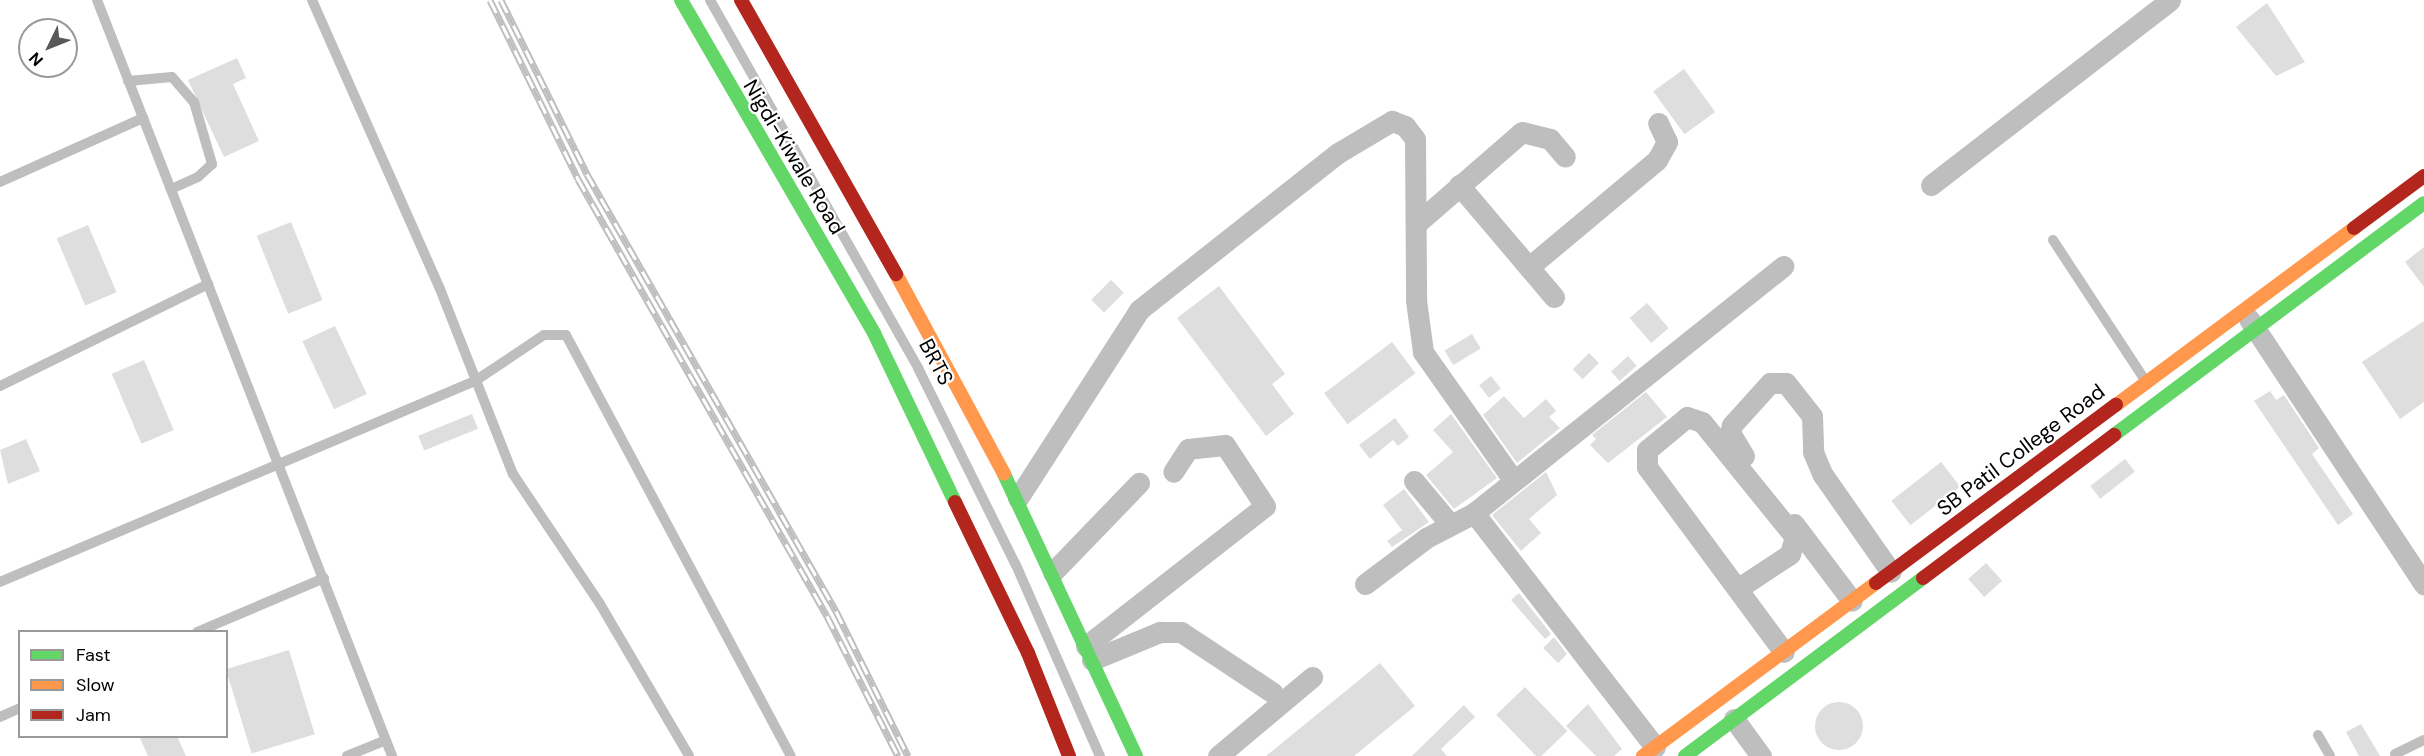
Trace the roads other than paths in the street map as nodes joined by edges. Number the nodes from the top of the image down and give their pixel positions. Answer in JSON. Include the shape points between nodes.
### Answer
{"nodes":[{"id":1,"x":97,"y":0,"type":"edge"},
{"id":2,"x":312,"y":0,"type":"edge"},
{"id":3,"x":681,"y":0,"type":"edge"},
{"id":4,"x":710,"y":0,"type":"edge"},
{"id":5,"x":741,"y":0,"type":"edge"},
{"id":6,"x":2170,"y":0,"type":"edge"},
{"id":7,"x":128,"y":81,"type":"junction"},
{"id":8,"x":143,"y":118,"type":"junction"},
{"id":9,"x":1658,"y":123,"type":"dead end"},
{"id":10,"x":1565,"y":157,"type":"dead end"},
{"id":11,"x":2424,"y":176,"type":"edge"},
{"id":12,"x":0,"y":182,"type":"edge"},
{"id":13,"x":1459,"y":185,"type":"junction"},
{"id":14,"x":1931,"y":185,"type":"dead end"},
{"id":15,"x":171,"y":189,"type":"junction"},
{"id":16,"x":2424,"y":203,"type":"edge"},
{"id":17,"x":1416,"y":224,"type":"junction"},
{"id":18,"x":2053,"y":240,"type":"dead end"},
{"id":19,"x":1783,"y":266,"type":"dead end"},
{"id":20,"x":1529,"y":267,"type":"junction"},
{"id":21,"x":208,"y":284,"type":"junction"},
{"id":22,"x":1554,"y":297,"type":"dead end"},
{"id":23,"x":2243,"y":310,"type":"junction"},
{"id":24,"x":2257,"y":330,"type":"junction"},
{"id":25,"x":475,"y":381,"type":"junction"},
{"id":26,"x":2147,"y":382,"type":"junction"},
{"id":27,"x":0,"y":386,"type":"edge"},
{"id":28,"x":277,"y":461,"type":"junction"},
{"id":29,"x":1173,"y":472,"type":"dead end"},
{"id":30,"x":1512,"y":478,"type":"junction"},
{"id":31,"x":1414,"y":481,"type":"dead end"},
{"id":32,"x":1139,"y":483,"type":"dead end"},
{"id":33,"x":1018,"y":498,"type":"junction"},
{"id":34,"x":1474,"y":513,"type":"junction"},
{"id":35,"x":1450,"y":524,"type":"junction"},
{"id":36,"x":1053,"y":572,"type":"junction"},
{"id":37,"x":1891,"y":572,"type":"junction"},
{"id":38,"x":324,"y":578,"type":"junction"},
{"id":39,"x":0,"y":582,"type":"edge"},
{"id":40,"x":1365,"y":584,"type":"dead end"},
{"id":41,"x":2424,"y":584,"type":"edge"},
{"id":42,"x":1740,"y":587,"type":"junction"},
{"id":43,"x":1852,"y":601,"type":"junction"},
{"id":44,"x":202,"y":630,"type":"edge"},
{"id":45,"x":1784,"y":652,"type":"junction"},
{"id":46,"x":1089,"y":653,"type":"junction"},
{"id":47,"x":1312,"y":677,"type":"dead end"},
{"id":48,"x":1274,"y":693,"type":"dead end"},
{"id":49,"x":18,"y":709,"type":"edge"},
{"id":50,"x":0,"y":717,"type":"edge"},
{"id":51,"x":1734,"y":719,"type":"junction"},
{"id":52,"x":2318,"y":735,"type":"dead end"},
{"id":53,"x":386,"y":740,"type":"junction"},
{"id":54,"x":2424,"y":740,"type":"edge"},
{"id":55,"x":1649,"y":752,"type":"edge"},
{"id":56,"x":2395,"y":754,"type":"dead end"},
{"id":57,"x":347,"y":756,"type":"edge"},
{"id":58,"x":392,"y":756,"type":"edge"},
{"id":59,"x":689,"y":756,"type":"edge"},
{"id":60,"x":790,"y":756,"type":"edge"},
{"id":61,"x":1069,"y":756,"type":"edge"},
{"id":62,"x":1100,"y":756,"type":"edge"},
{"id":63,"x":1136,"y":756,"type":"edge"},
{"id":64,"x":1218,"y":756,"type":"edge"},
{"id":65,"x":1685,"y":756,"type":"edge"},
{"id":66,"x":1761,"y":756,"type":"edge"},
{"id":67,"x":2330,"y":756,"type":"edge"}],
"edges":[{"from":1,"to":7,"type":"lane"},
{"from":2,"to":25,"type":"lane"},
{"from":3,"to":61,"type":"street","name":"Nigdi-Kiwale Road","via":[[732,96],[874,333],[1028,653]]},
{"from":4,"to":62,"type":"lane","name":"BRTS","via":[[918,368],[1016,565]]},
{"from":5,"to":33,"type":"street","name":"Nigdi-Kiwale Road"},
{"from":6,"to":14,"type":"street"},
{"from":7,"to":8,"type":"lane"},
{"from":7,"to":15,"type":"lane","via":[[172,77],[194,102],[212,165],[198,177]]},
{"from":8,"to":12,"type":"lane"},
{"from":8,"to":15,"type":"lane"},
{"from":9,"to":20,"type":"street","via":[[1667,142],[1657,160]]},
{"from":10,"to":13,"type":"street","via":[[1550,139],[1522,132]]},
{"from":11,"to":23,"type":"street","name":"SB Patil College Road"},
{"from":13,"to":17,"type":"street"},
{"from":13,"to":20,"type":"street"},
{"from":15,"to":21,"type":"lane"},
{"from":16,"to":24,"type":"street","name":"SB Patil College Road"},
{"from":17,"to":30,"type":"street","via":[[1416,300],[1423,352],[1445,390]]},
{"from":17,"to":33,"type":"street","via":[[1415,140],[1405,126],[1381,123],[1139,310]]},
{"from":18,"to":26,"type":"lane"},
{"from":19,"to":30,"type":"street"},
{"from":20,"to":22,"type":"street"},
{"from":21,"to":27,"type":"lane"},
{"from":21,"to":28,"type":"lane"},
{"from":23,"to":24,"type":"street"},
{"from":23,"to":26,"type":"street","name":"SB Patil College Road"},
{"from":24,"to":41,"type":"street"},
{"from":24,"to":51,"type":"street","name":"SB Patil College Road"},
{"from":25,"to":28,"type":"lane"},
{"from":25,"to":59,"type":"lane","via":[[513,474],[600,604]]},
{"from":25,"to":60,"type":"lane","via":[[544,335],[566,335]]},
{"from":26,"to":37,"type":"street","name":"SB Patil College Road"},
{"from":28,"to":38,"type":"lane"},
{"from":28,"to":39,"type":"lane"},
{"from":29,"to":46,"type":"street","via":[[1188,449],[1225,446],[1265,506]]},
{"from":30,"to":34,"type":"street"},
{"from":31,"to":35,"type":"street"},
{"from":32,"to":36,"type":"street"},
{"from":33,"to":36,"type":"street","name":"Nigdi-Kiwale Road"},
{"from":34,"to":35,"type":"street"},
{"from":34,"to":55,"type":"street"},
{"from":35,"to":40,"type":"street"},
{"from":36,"to":46,"type":"street","name":"Nigdi-Kiwale Road"},
{"from":37,"to":43,"type":"street","name":"SB Patil College Road"},
{"from":37,"to":43,"type":"street","via":[[1823,475],[1813,453],[1814,427],[1804,403],[1786,382],[1770,383],[1730,433]]},
{"from":38,"to":44,"type":"lane"},
{"from":38,"to":53,"type":"lane"},
{"from":42,"to":42,"type":"street","via":[[1643,457],[1687,417],[1702,422],[1795,537],[1790,554]]},
{"from":42,"to":45,"type":"street"},
{"from":43,"to":45,"type":"street","name":"SB Patil College Road"},
{"from":45,"to":55,"type":"street","name":"SB Patil College Road"},
{"from":46,"to":48,"type":"street","via":[[1160,632],[1181,632]]},
{"from":46,"to":63,"type":"street","name":"Nigdi-Kiwale Road"},
{"from":47,"to":64,"type":"street"},
{"from":49,"to":50,"type":"lane"},
{"from":51,"to":65,"type":"street","name":"SB Patil College Road"},
{"from":51,"to":66,"type":"street"},
{"from":52,"to":67,"type":"lane"},
{"from":53,"to":57,"type":"lane"},
{"from":53,"to":58,"type":"lane"},
{"from":54,"to":56,"type":"lane"}]}
